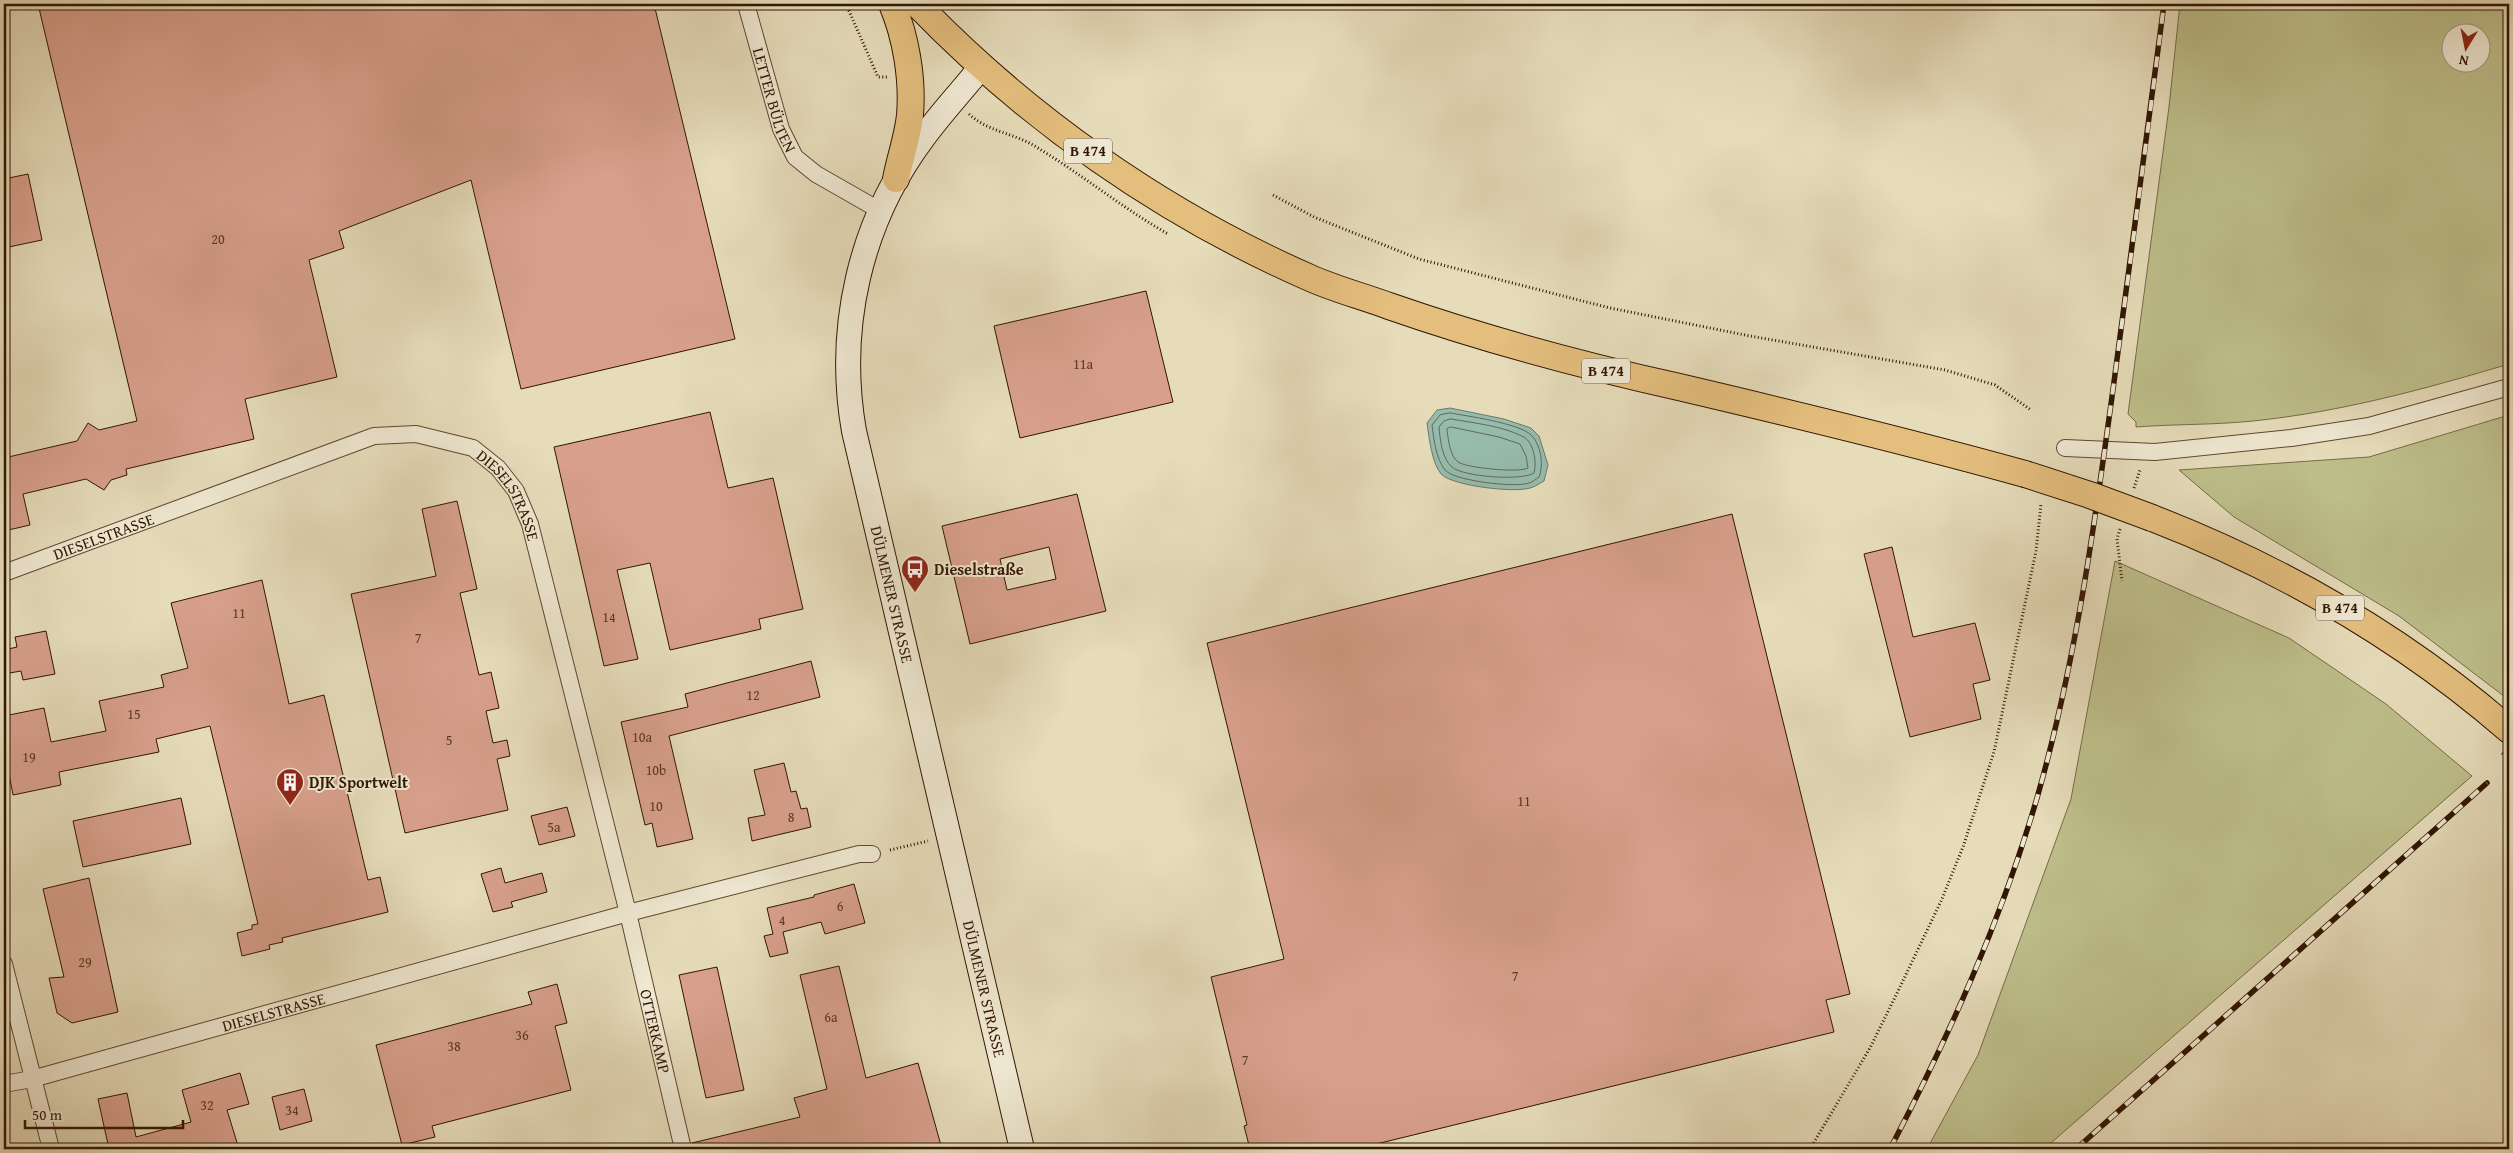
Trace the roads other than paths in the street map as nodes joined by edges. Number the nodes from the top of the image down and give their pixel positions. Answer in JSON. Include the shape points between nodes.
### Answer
{"nodes":[{"id":1,"x":746,"y":4,"type":"edge"},
{"id":2,"x":892,"y":4,"type":"edge"},
{"id":3,"x":917,"y":4,"type":"edge"},
{"id":4,"x":981,"y":67,"type":"junction"},
{"id":5,"x":896,"y":179,"type":"junction"},
{"id":6,"x":879,"y":210,"type":"junction"},
{"id":7,"x":2509,"y":387,"type":"edge"},
{"id":8,"x":2065,"y":448,"type":"dead end"},
{"id":9,"x":4,"y":573,"type":"edge"},
{"id":10,"x":2506,"y":741,"type":"edge"},
{"id":11,"x":872,"y":854,"type":"road end"},
{"id":12,"x":628,"y":913,"type":"junction"},
{"id":13,"x":4,"y":964,"type":"edge"},
{"id":14,"x":32,"y":1079,"type":"junction"},
{"id":15,"x":4,"y":1084,"type":"edge"},
{"id":16,"x":51,"y":1149,"type":"edge"},
{"id":17,"x":683,"y":1149,"type":"edge"},
{"id":18,"x":1022,"y":1149,"type":"edge"}],
"edges":[{"from":1,"to":6,"type":"street","name":"LETTER BÜLTEN","via":[[781,129],[795,157],[816,174]]},
{"from":2,"to":5,"type":"main road","via":[[906,53],[910,115]]},
{"from":3,"to":4,"type":"main road","number":"B 474"},
{"from":4,"to":5,"type":"street","name":"DÜLMENER STRASSE","via":[[923,137]]},
{"from":4,"to":10,"type":"main road","number":"B 474","bridge":true,"via":[[1102,162],[1203,224],[1309,278],[1448,327],[1556,358],[1819,420],[2025,474],[2090,494],[2242,556],[2343,610],[2430,667]]},
{"from":5,"to":6,"type":"street","name":"DÜLMENER STRASSE"},
{"from":6,"to":18,"type":"street","name":"DÜLMENER STRASSE","via":[[862,259],[851,311],[848,353],[850,412]]},
{"from":7,"to":8,"type":"street","via":[[2369,426],[2291,438],[2155,452]]},
{"from":9,"to":12,"type":"street","name":"DIESELSTRASSE","via":[[374,436],[416,434],[473,448],[498,468],[516,491],[530,524]]},
{"from":11,"to":12,"type":"street","name":"DIESELSTRASSE","via":[[859,854]]},
{"from":12,"to":14,"type":"street","name":"DIESELSTRASSE"},
{"from":12,"to":17,"type":"street","name":"OTTERKAMP"},
{"from":13,"to":14,"type":"street"},
{"from":14,"to":15,"type":"street","name":"DIESELSTRASSE"},
{"from":14,"to":16,"type":"street"}]}
